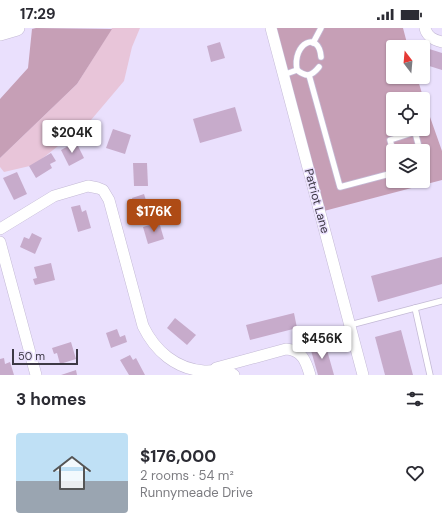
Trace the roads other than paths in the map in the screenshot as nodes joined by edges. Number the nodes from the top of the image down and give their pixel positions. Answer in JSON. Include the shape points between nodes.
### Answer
{"nodes":[{"id":1,"x":17,"y":28,"type":"edge"},
{"id":2,"x":271,"y":28,"type":"edge"},
{"id":3,"x":321,"y":28,"type":"edge"},
{"id":4,"x":424,"y":28,"type":"edge"},
{"id":5,"x":0,"y":33,"type":"edge"},
{"id":6,"x":313,"y":42,"type":"junction"},
{"id":7,"x":442,"y":42,"type":"edge"},
{"id":8,"x":321,"y":56,"type":"dead end"},
{"id":9,"x":319,"y":67,"type":"dead end"},
{"id":10,"x":297,"y":70,"type":"junction"},
{"id":11,"x":283,"y":75,"type":"junction"},
{"id":12,"x":309,"y":75,"type":"junction"},
{"id":13,"x":391,"y":144,"type":"edge"},
{"id":14,"x":418,"y":144,"type":"edge"},
{"id":15,"x":386,"y":175,"type":"edge"},
{"id":16,"x":0,"y":229,"type":"edge"},
{"id":17,"x":0,"y":242,"type":"edge"},
{"id":18,"x":442,"y":301,"type":"edge"},
{"id":19,"x":416,"y":308,"type":"junction"},
{"id":20,"x":350,"y":325,"type":"junction"},
{"id":21,"x":206,"y":371,"type":"junction"},
{"id":22,"x":36,"y":375,"type":"edge"},
{"id":23,"x":234,"y":375,"type":"edge"},
{"id":24,"x":310,"y":375,"type":"edge"},
{"id":25,"x":363,"y":375,"type":"edge"},
{"id":26,"x":430,"y":375,"type":"edge"}],
"edges":[{"from":1,"to":5,"type":"street"},
{"from":2,"to":11,"type":"street","name":"Patriot Lane"},
{"from":3,"to":6,"type":"lane"},
{"from":4,"to":7,"type":"street","via":[[434,40]]},
{"from":6,"to":8,"type":"lane","via":[[320,49]]},
{"from":6,"to":10,"type":"lane","via":[[306,43],[300,48],[297,55]]},
{"from":9,"to":12,"type":"lane"},
{"from":10,"to":11,"type":"lane"},
{"from":10,"to":12,"type":"lane"},
{"from":11,"to":20,"type":"street","name":"Patriot Lane"},
{"from":12,"to":15,"type":"lane","via":[[340,187]]},
{"from":13,"to":14,"type":"lane","via":[[390,140],[415,132]]},
{"from":16,"to":21,"type":"street","via":[[61,193],[88,186],[102,190],[109,200],[147,335],[168,359],[186,368]]},
{"from":17,"to":22,"type":"street"},
{"from":18,"to":19,"type":"lane"},
{"from":19,"to":20,"type":"lane"},
{"from":19,"to":26,"type":"lane"},
{"from":20,"to":25,"type":"street","name":"Patriot Lane"},
{"from":21,"to":23,"type":"street","via":[[220,370]]},
{"from":21,"to":24,"type":"street","via":[[286,349],[299,352]]}]}
